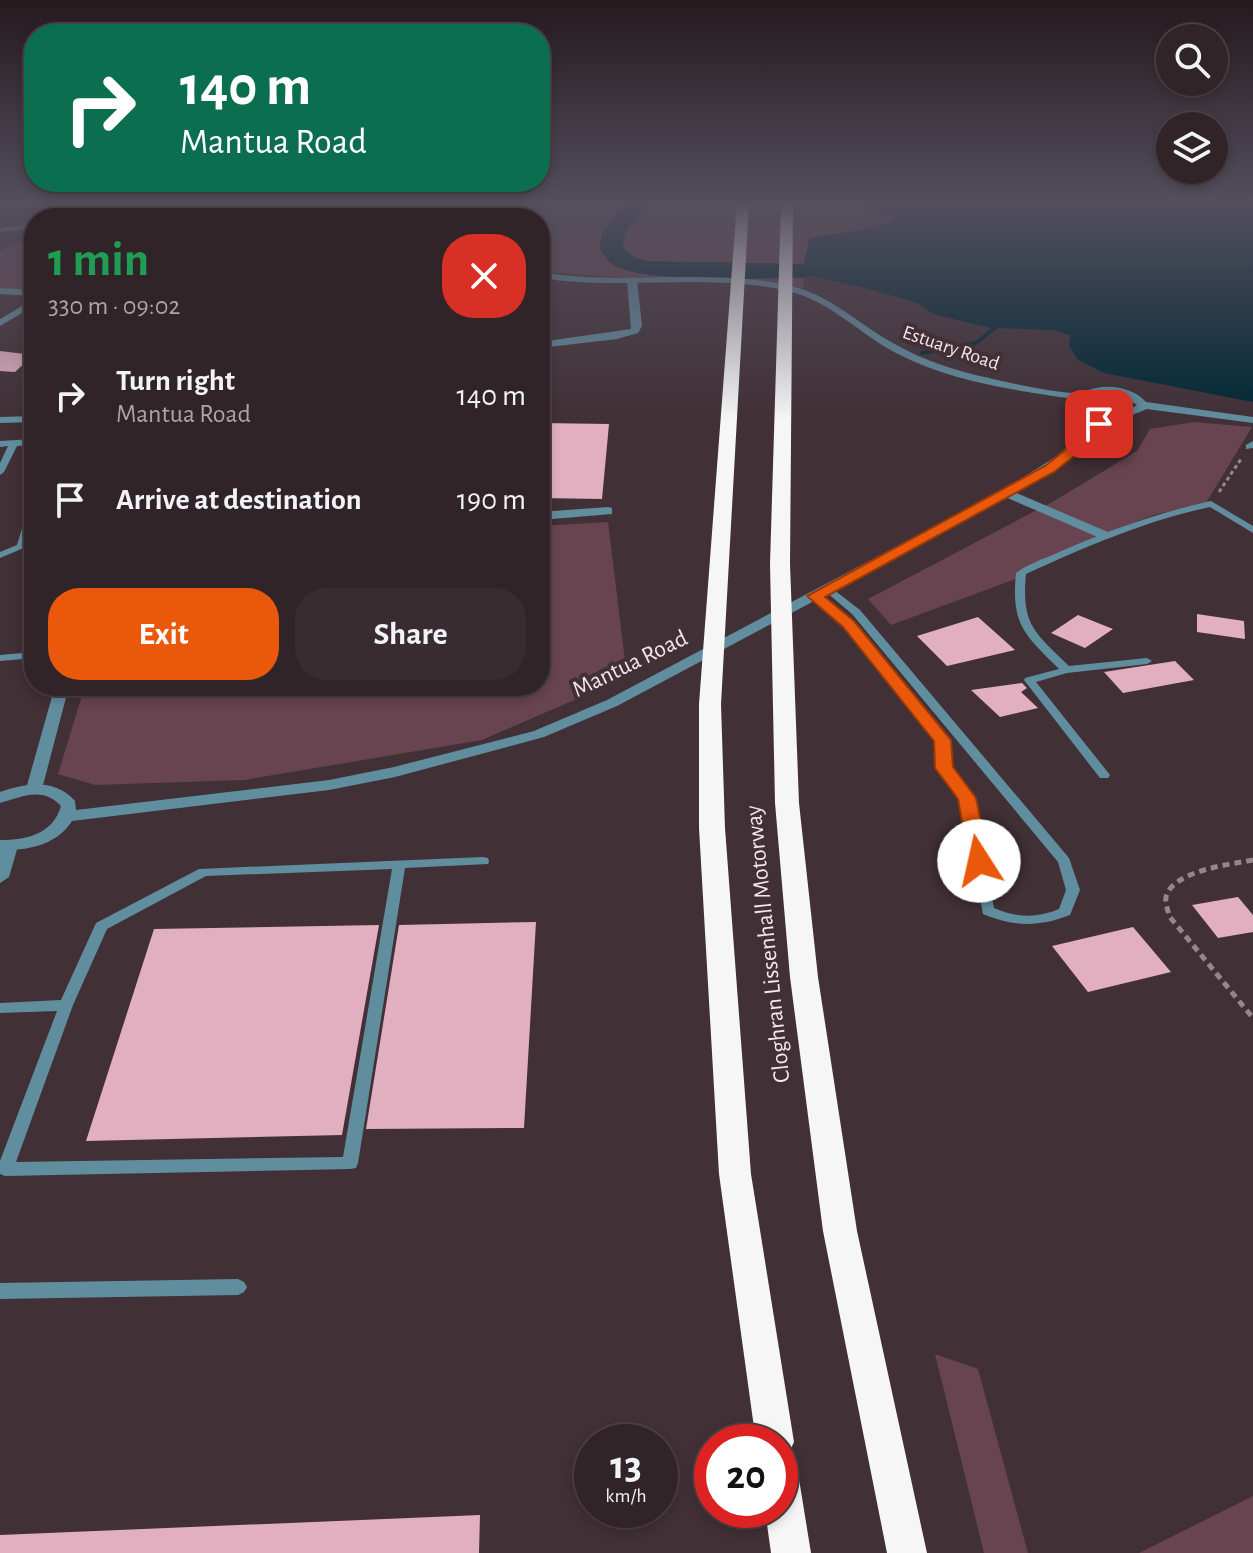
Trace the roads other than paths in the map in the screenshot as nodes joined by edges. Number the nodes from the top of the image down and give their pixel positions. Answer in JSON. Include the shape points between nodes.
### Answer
{"nodes":[{"id":1,"x":737,"y":275,"type":"edge"},
{"id":2,"x":786,"y":275,"type":"edge"},
{"id":3,"x":550,"y":276,"type":"edge"},
{"id":4,"x":632,"y":280,"type":"junction"},
{"id":5,"x":0,"y":291,"type":"edge"},
{"id":6,"x":24,"y":292,"type":"edge"},
{"id":7,"x":24,"y":308,"type":"edge"},
{"id":8,"x":0,"y":323,"type":"edge"},
{"id":9,"x":550,"y":344,"type":"edge"},
{"id":10,"x":1079,"y":396,"type":"junction"},
{"id":11,"x":1143,"y":405,"type":"junction"},
{"id":12,"x":1107,"y":414,"type":"junction"},
{"id":13,"x":24,"y":419,"type":"edge"},
{"id":14,"x":0,"y":420,"type":"edge"},
{"id":15,"x":1253,"y":420,"type":"edge"},
{"id":16,"x":24,"y":442,"type":"edge"},
{"id":17,"x":14,"y":443,"type":"junction"},
{"id":18,"x":0,"y":444,"type":"edge"},
{"id":19,"x":0,"y":472,"type":"edge"},
{"id":20,"x":1007,"y":493,"type":"junction"},
{"id":21,"x":608,"y":511,"type":"dead end"},
{"id":22,"x":550,"y":515,"type":"edge"},
{"id":23,"x":1253,"y":530,"type":"edge"},
{"id":24,"x":1104,"y":535,"type":"junction"},
{"id":25,"x":24,"y":543,"type":"edge"},
{"id":26,"x":0,"y":555,"type":"edge"},
{"id":27,"x":829,"y":589,"type":"junction"},
{"id":28,"x":814,"y":596,"type":"junction"},
{"id":29,"x":24,"y":656,"type":"edge"},
{"id":30,"x":0,"y":658,"type":"edge"},
{"id":31,"x":1147,"y":661,"type":"dead end"},
{"id":32,"x":1066,"y":670,"type":"junction"},
{"id":33,"x":59,"y":696,"type":"edge"},
{"id":34,"x":1104,"y":775,"type":"dead end"},
{"id":35,"x":34,"y":789,"type":"junction"},
{"id":36,"x":0,"y":798,"type":"edge"},
{"id":37,"x":68,"y":816,"type":"junction"},
{"id":38,"x":5,"y":845,"type":"edge"},
{"id":39,"x":483,"y":861,"type":"dead end"},
{"id":40,"x":399,"y":865,"type":"junction"},
{"id":41,"x":0,"y":877,"type":"edge"},
{"id":42,"x":66,"y":1005,"type":"junction"},
{"id":43,"x":0,"y":1008,"type":"edge"},
{"id":44,"x":238,"y":1287,"type":"dead end"},
{"id":45,"x":0,"y":1291,"type":"edge"},
{"id":46,"x":772,"y":1424,"type":"edge"},
{"id":47,"x":787,"y":1528,"type":"edge"},
{"id":48,"x":791,"y":1553,"type":"edge"},
{"id":49,"x":907,"y":1553,"type":"edge"}],
"edges":[{"from":1,"to":46,"type":"highway","name":"Cloghran Lissenhall Motorway","via":[[710,704],[712,828],[735,1174]]},
{"from":2,"to":49,"type":"highway","name":"Cloghran Lissenhall Motorway","via":[[780,564],[787,803],[840,1231]]},
{"from":3,"to":4,"type":"street","name":"Estuary Road"},
{"from":4,"to":9,"type":"street","via":[[635,331]]},
{"from":4,"to":10,"type":"street","name":"Estuary Road","via":[[787,287],[832,302],[859,328],[906,355],[973,378]]},
{"from":5,"to":6,"type":"street"},
{"from":7,"to":8,"type":"street"},
{"from":10,"to":11,"type":"street","via":[[1119,391]]},
{"from":10,"to":12,"type":"street","via":[[1087,408]]},
{"from":11,"to":12,"type":"street","via":[[1128,414]]},
{"from":11,"to":15,"type":"street"},
{"from":12,"to":20,"type":"street","name":"Mantua Road","via":[[1087,439]]},
{"from":13,"to":14,"type":"street"},
{"from":16,"to":17,"type":"lane"},
{"from":17,"to":18,"type":"lane"},
{"from":17,"to":19,"type":"lane"},
{"from":20,"to":24,"type":"street"},
{"from":20,"to":27,"type":"street","name":"Mantua Road"},
{"from":21,"to":22,"type":"street"},
{"from":23,"to":24,"type":"lane","via":[[1211,504]]},
{"from":24,"to":32,"type":"lane","via":[[1021,573],[1017,607],[1025,628]]},
{"from":25,"to":26,"type":"lane"},
{"from":27,"to":28,"type":"street","name":"Mantua Road"},
{"from":27,"to":28,"type":"lane","via":[[856,612],[1064,861],[1073,890],[1065,912],[1029,923],[988,911],[967,798],[944,768],[942,740],[849,624]]},
{"from":28,"to":37,"type":"street","name":"Mantua Road","via":[[612,703],[539,734],[329,785]]},
{"from":29,"to":30,"type":"lane"},
{"from":31,"to":32,"type":"lane"},
{"from":32,"to":34,"type":"lane","via":[[1029,680]]},
{"from":33,"to":35,"type":"street"},
{"from":35,"to":36,"type":"street"},
{"from":35,"to":37,"type":"street","via":[[65,798]]},
{"from":37,"to":38,"type":"street","via":[[49,835]]},
{"from":38,"to":41,"type":"street"},
{"from":39,"to":40,"type":"lane"},
{"from":40,"to":42,"type":"lane","via":[[204,872],[101,926]]},
{"from":40,"to":42,"type":"lane","via":[[350,1163],[5,1169]]},
{"from":42,"to":43,"type":"lane"},
{"from":44,"to":45,"type":"lane"},
{"from":47,"to":48,"type":"highway"}]}
